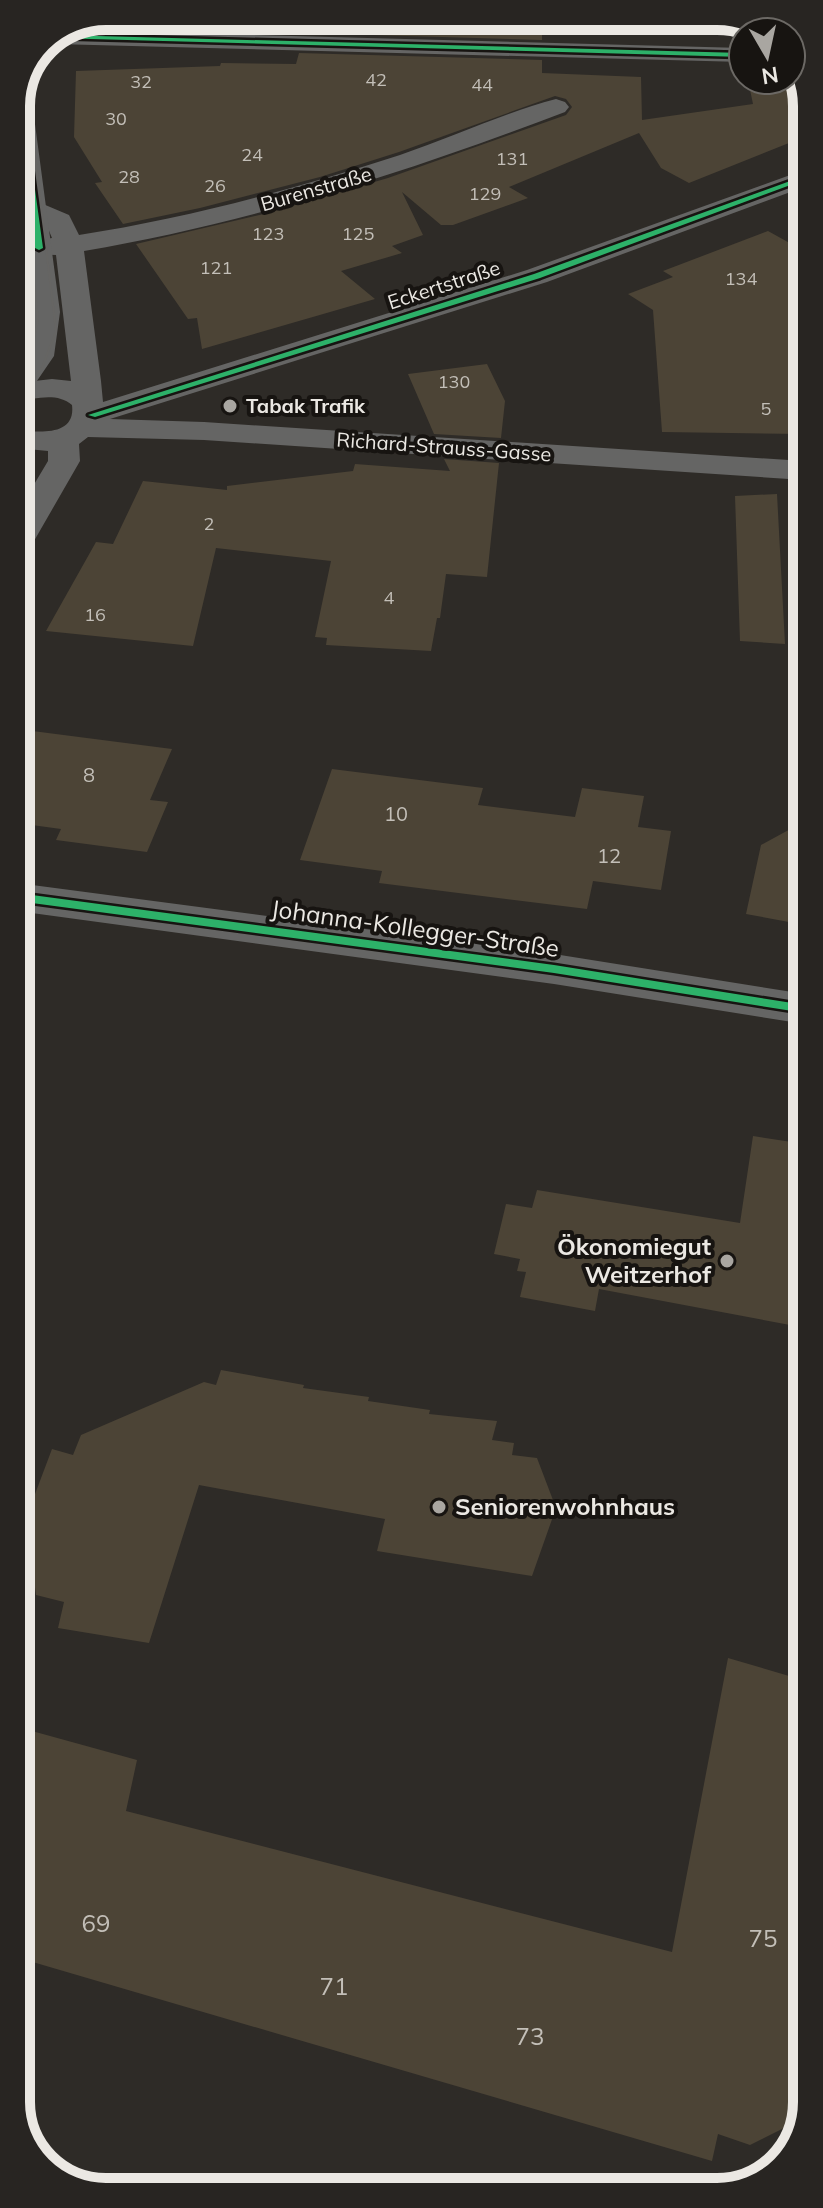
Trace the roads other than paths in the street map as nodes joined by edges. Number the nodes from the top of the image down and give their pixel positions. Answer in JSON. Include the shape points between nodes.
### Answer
{"nodes":[{"id":1,"x":74,"y":38,"type":"edge"},
{"id":2,"x":727,"y":55,"type":"edge"},
{"id":3,"x":556,"y":107,"type":"dead end"},
{"id":4,"x":793,"y":182,"type":"edge"},
{"id":5,"x":30,"y":212,"type":"edge"},
{"id":6,"x":30,"y":224,"type":"edge"},
{"id":7,"x":69,"y":245,"type":"junction"},
{"id":8,"x":39,"y":248,"type":"junction"},
{"id":9,"x":30,"y":370,"type":"edge"},
{"id":10,"x":30,"y":389,"type":"edge"},
{"id":11,"x":74,"y":424,"type":"junction"},
{"id":12,"x":30,"y":436,"type":"edge"},
{"id":13,"x":30,"y":445,"type":"edge"},
{"id":14,"x":793,"y":470,"type":"edge"},
{"id":15,"x":30,"y":519,"type":"edge"},
{"id":16,"x":30,"y":899,"type":"edge"},
{"id":17,"x":793,"y":1007,"type":"edge"}],
"edges":[{"from":1,"to":2,"type":"street"},
{"from":3,"to":7,"type":"street","name":"Burenstraße","via":[[427,156],[288,200]]},
{"from":4,"to":11,"type":"street","name":"Eckertstraße","via":[[537,276]]},
{"from":5,"to":7,"type":"street","via":[[59,221]]},
{"from":6,"to":8,"type":"street"},
{"from":7,"to":8,"type":"street","name":"Burenstraße"},
{"from":7,"to":11,"type":"street","via":[[86,381]]},
{"from":8,"to":9,"type":"street","via":[[46,312],[43,344]]},
{"from":10,"to":11,"type":"street","via":[[71,391]]},
{"from":11,"to":12,"type":"street"},
{"from":11,"to":13,"type":"street","name":"Eckertstraße"},
{"from":11,"to":14,"type":"street","name":"Richard-Strauss-Gasse"},
{"from":11,"to":15,"type":"street","via":[[64,461]]},
{"from":16,"to":17,"type":"street","name":"Johanna-Kollegger-Straße","via":[[554,969]]}]}
